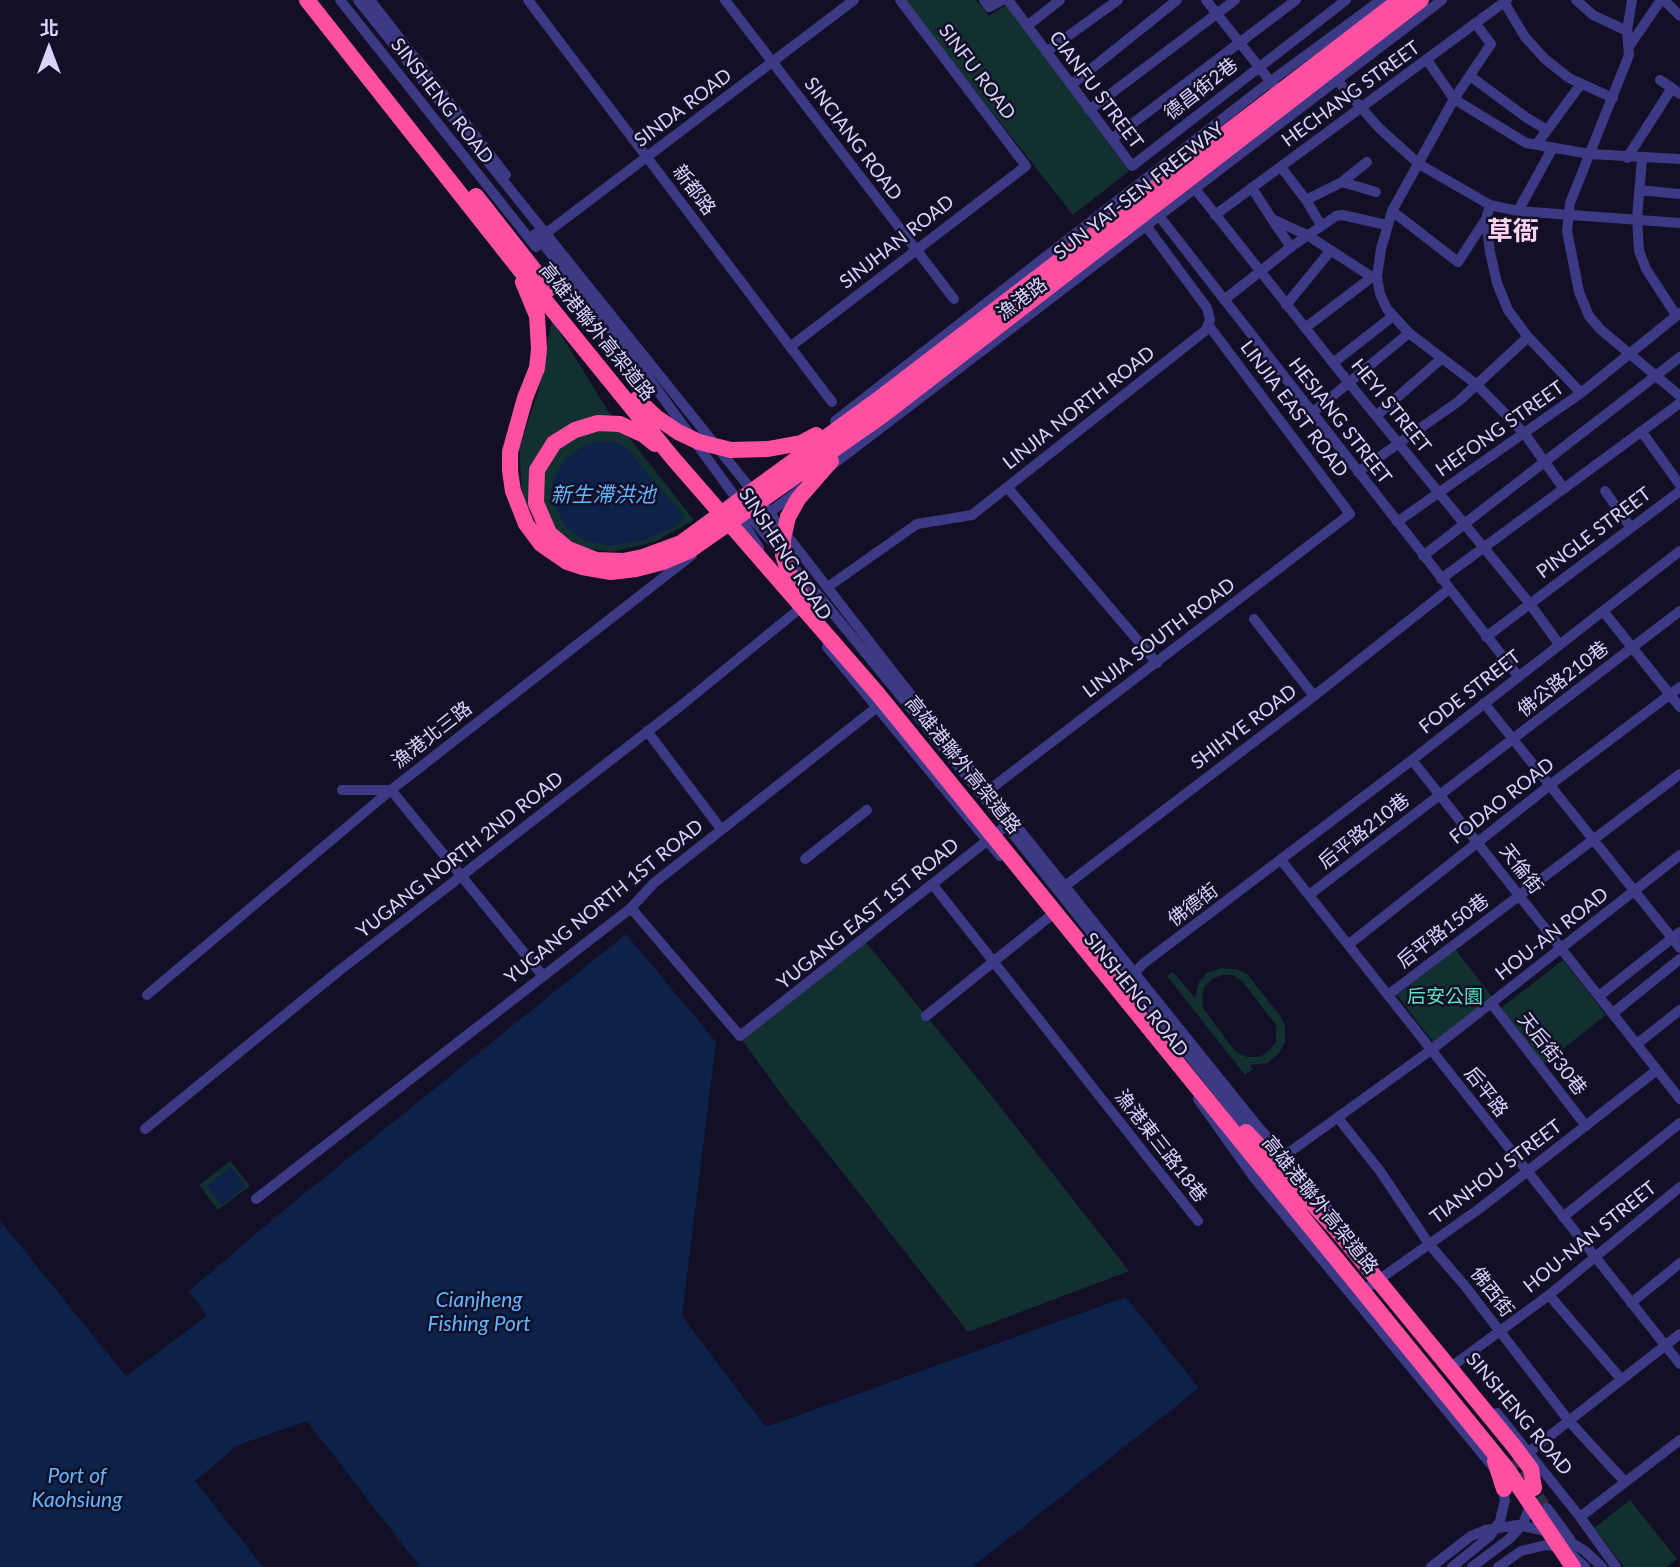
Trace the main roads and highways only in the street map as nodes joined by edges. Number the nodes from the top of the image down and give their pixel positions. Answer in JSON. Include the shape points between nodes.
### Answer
{"nodes":[{"id":1,"x":1400,"y":0,"type":"edge"},
{"id":2,"x":1421,"y":0,"type":"edge"},
{"id":3,"x":311,"y":1,"type":"edge"},
{"id":4,"x":517,"y":266,"type":"junction"},
{"id":5,"x":637,"y":399,"type":"junction"},
{"id":6,"x":879,"y":408,"type":"junction"},
{"id":7,"x":671,"y":456,"type":"junction"},
{"id":8,"x":801,"y":594,"type":"junction"},
{"id":9,"x":1208,"y":1096,"type":"junction"},
{"id":10,"x":1534,"y":1488,"type":"road end"},
{"id":11,"x":1504,"y":1489,"type":"road end"},
{"id":12,"x":1573,"y":1567,"type":"edge"},
{"id":13,"x":1583,"y":1567,"type":"edge"}],
"edges":[{"from":1,"to":6,"type":"highway","name":"SUN YAT-SEN FREEWAY"},
{"from":2,"to":6,"type":"highway","name":"SUN YAT-SEN FREEWAY"},
{"from":3,"to":4,"type":"highway","name":"高雄港聯外高架道路"},
{"from":3,"to":5,"type":"highway","name":"高雄港聯外高架道路"},
{"from":4,"to":6,"type":"highway","via":[[537,316],[539,349],[510,452],[513,491],[526,524],[541,544],[567,562],[611,572],[663,562],[689,551]]},
{"from":4,"to":7,"type":"highway","name":"高雄港聯外高架道路"},
{"from":5,"to":6,"type":"highway","via":[[656,417],[699,442],[749,452],[801,443]]},
{"from":5,"to":8,"type":"highway","name":"高雄港聯外高架道路"},
{"from":6,"to":7,"type":"highway","via":[[681,543],[633,559],[596,559],[568,549],[550,533],[536,503],[537,470],[554,443],[598,423],[620,424]]},
{"from":6,"to":8,"type":"highway","via":[[821,470],[788,517],[783,555]]},
{"from":7,"to":9,"type":"highway","name":"高雄港聯外高架道路","via":[[877,693]]},
{"from":8,"to":9,"type":"highway","name":"高雄港聯外高架道路","via":[[884,688]]},
{"from":9,"to":10,"type":"highway","via":[[1335,1228],[1531,1469]]},
{"from":9,"to":11,"type":"highway","via":[[1259,1174],[1494,1460]]},
{"from":9,"to":12,"type":"highway","name":"高雄港聯外高架道路","via":[[1507,1469]]},
{"from":9,"to":13,"type":"highway","name":"高雄港聯外高架道路","via":[[1511,1465]]}]}
